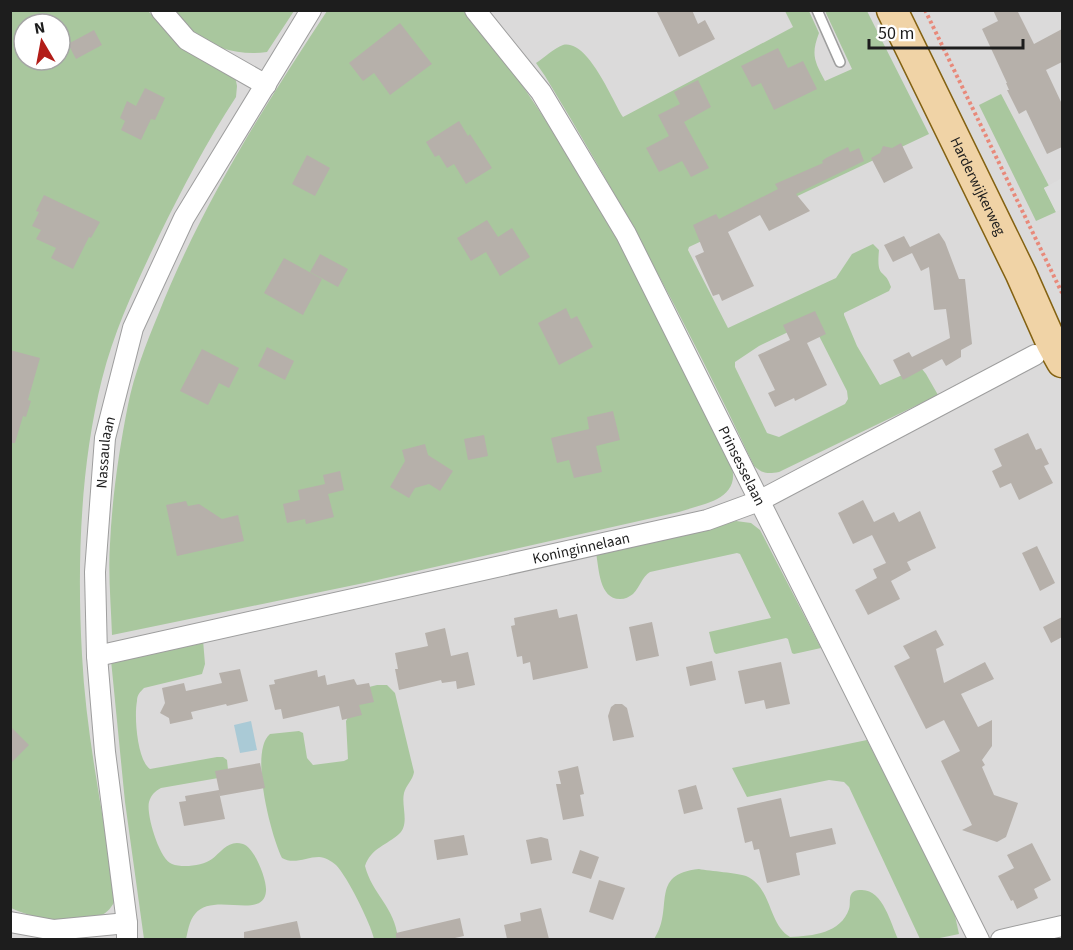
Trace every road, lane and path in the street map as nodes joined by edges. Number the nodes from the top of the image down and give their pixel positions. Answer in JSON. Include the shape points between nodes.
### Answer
{"nodes":[{"id":1,"x":161,"y":10,"type":"edge"},
{"id":2,"x":311,"y":10,"type":"edge"},
{"id":3,"x":475,"y":10,"type":"edge"},
{"id":4,"x":817,"y":10,"type":"edge"},
{"id":5,"x":892,"y":10,"type":"edge"},
{"id":6,"x":909,"y":10,"type":"edge"},
{"id":7,"x":925,"y":10,"type":"edge"},
{"id":8,"x":840,"y":62,"type":"dead end"},
{"id":9,"x":266,"y":85,"type":"junction"},
{"id":10,"x":1062,"y":292,"type":"edge"},
{"id":11,"x":1055,"y":344,"type":"edge"},
{"id":12,"x":759,"y":501,"type":"junction"},
{"id":13,"x":97,"y":656,"type":"junction"},
{"id":14,"x":10,"y":922,"type":"edge"},
{"id":15,"x":1062,"y":926,"type":"edge"},
{"id":16,"x":127,"y":931,"type":"edge"},
{"id":17,"x":980,"y":939,"type":"edge"},
{"id":18,"x":1001,"y":939,"type":"edge"}],
"edges":[{"from":1,"to":9,"type":"street","via":[[187,40]]},
{"from":2,"to":9,"type":"street","name":"Nassaulaan"},
{"from":3,"to":12,"type":"street","name":"Prinsesselaan","via":[[541,92],[626,234]]},
{"from":4,"to":8,"type":"lane"},
{"from":5,"to":11,"type":"main road","name":"Harderwijkerweg"},
{"from":6,"to":11,"type":"main road","name":"Harderwijkerweg","via":[[1033,267]]},
{"from":7,"to":10,"type":"path","name":"Harderwijkerweg"},
{"from":9,"to":13,"type":"street","name":"Nassaulaan","via":[[184,218],[133,328],[105,438],[95,572]]},
{"from":11,"to":12,"type":"street","name":"Koninginnelaan"},
{"from":12,"to":13,"type":"street","name":"Koninginnelaan","via":[[706,520]]},
{"from":12,"to":17,"type":"street","name":"Prinsesselaan"},
{"from":13,"to":16,"type":"street","name":"Nassaulaan"},
{"from":14,"to":16,"type":"street","via":[[54,930]]},
{"from":15,"to":18,"type":"street"}]}
